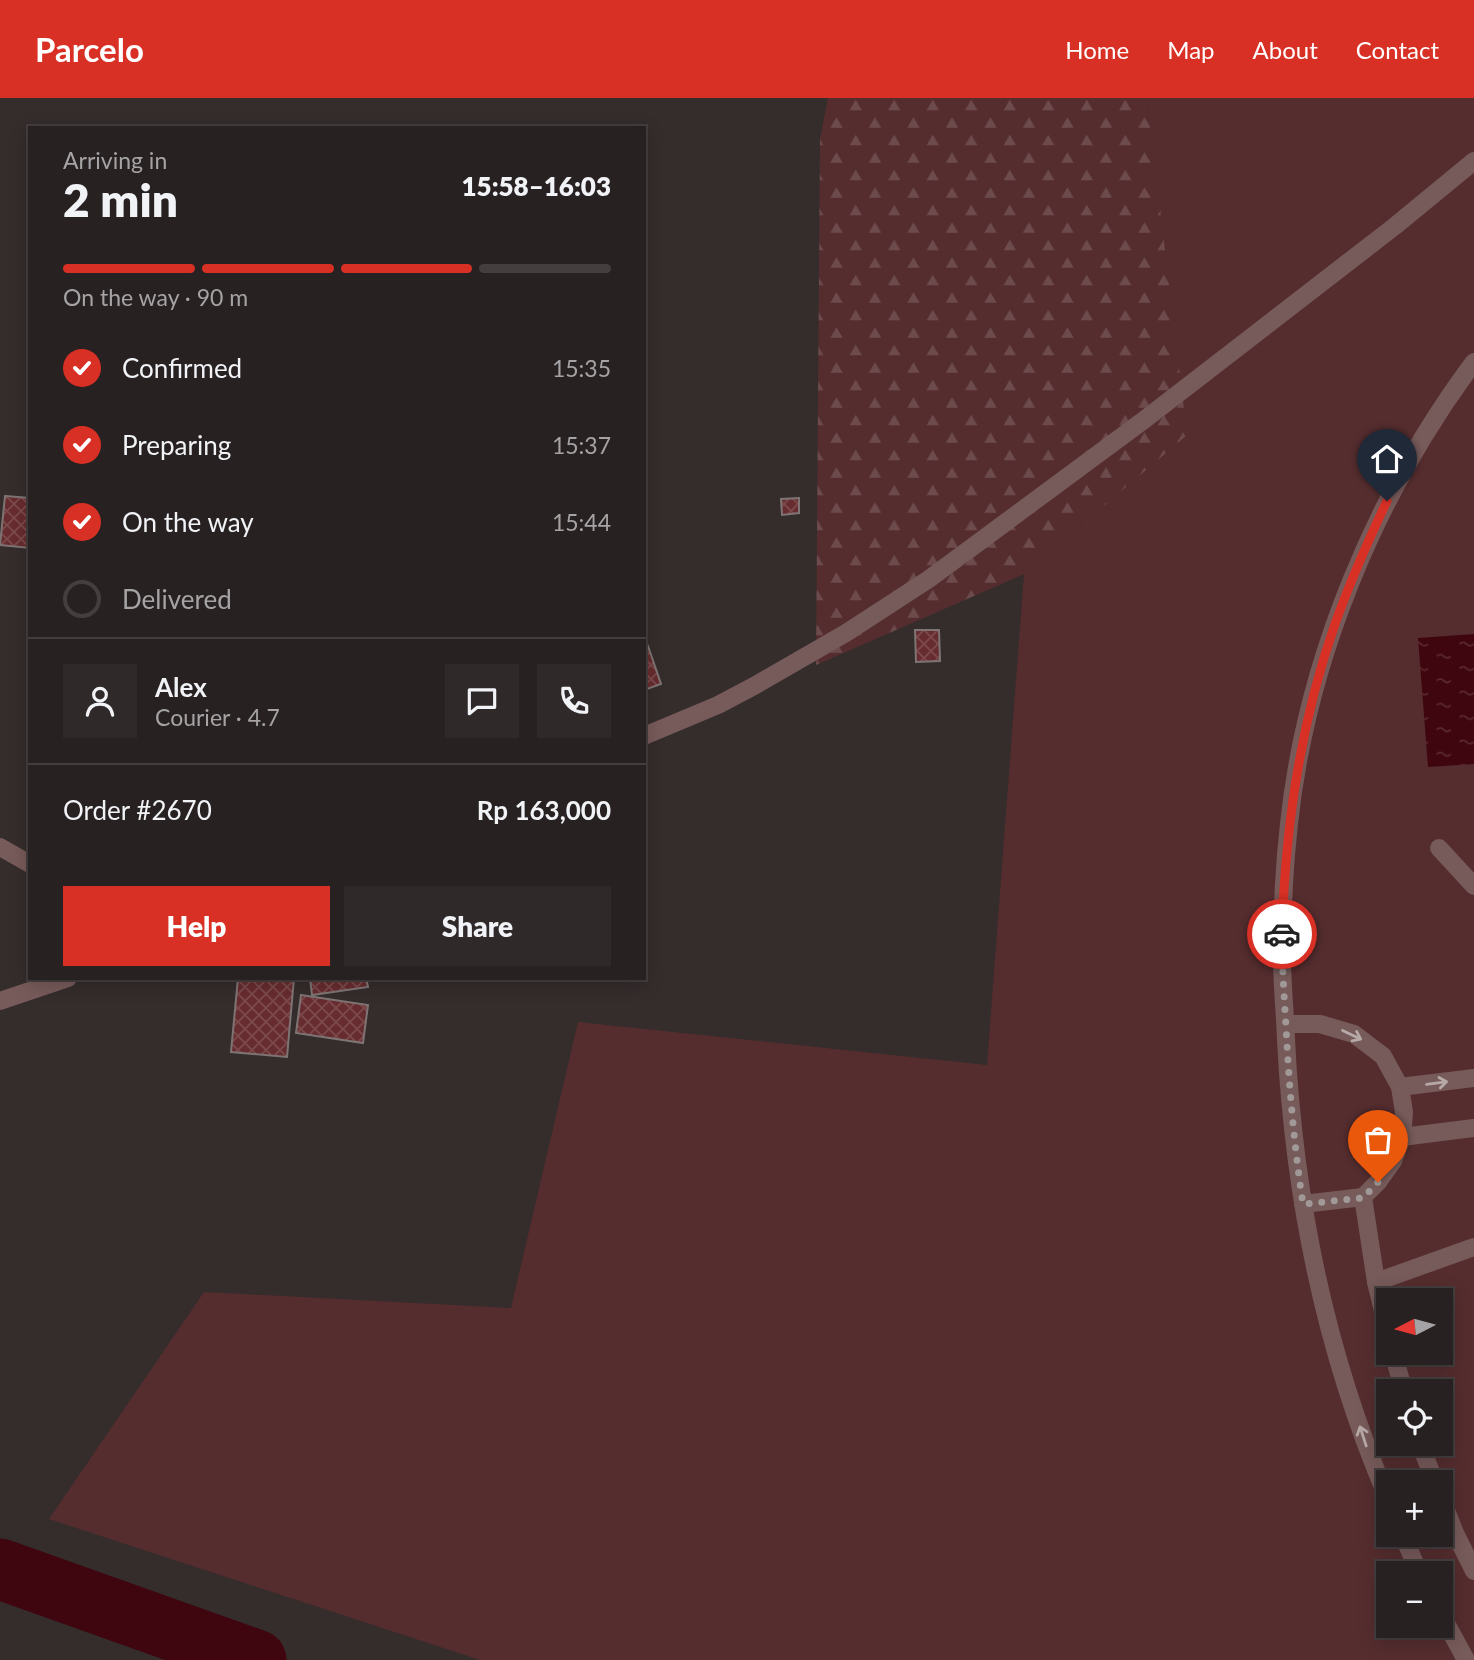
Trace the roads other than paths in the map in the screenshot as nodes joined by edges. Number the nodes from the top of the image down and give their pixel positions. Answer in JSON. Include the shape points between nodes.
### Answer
{"nodes":[{"id":1,"x":1474,"y":161,"type":"edge"},
{"id":2,"x":1474,"y":362,"type":"edge"},
{"id":3,"x":646,"y":735,"type":"edge"},
{"id":4,"x":0,"y":846,"type":"edge"},
{"id":5,"x":1439,"y":848,"type":"dead end"},
{"id":6,"x":28,"y":863,"type":"edge"},
{"id":7,"x":1474,"y":886,"type":"edge"},
{"id":8,"x":49,"y":981,"type":"edge"},
{"id":9,"x":0,"y":1000,"type":"edge"},
{"id":10,"x":1286,"y":1024,"type":"junction"},
{"id":11,"x":1474,"y":1078,"type":"edge"},
{"id":12,"x":1399,"y":1087,"type":"junction"},
{"id":13,"x":1474,"y":1128,"type":"edge"},
{"id":14,"x":1402,"y":1137,"type":"junction"},
{"id":15,"x":1363,"y":1198,"type":"junction"},
{"id":16,"x":1303,"y":1204,"type":"junction"},
{"id":17,"x":1473,"y":1250,"type":"edge"},
{"id":18,"x":1376,"y":1282,"type":"junction"},
{"id":19,"x":1377,"y":1288,"type":"edge"},
{"id":20,"x":1376,"y":1472,"type":"edge"},
{"id":21,"x":1453,"y":1528,"type":"edge"},
{"id":22,"x":1474,"y":1571,"type":"edge"},
{"id":23,"x":1453,"y":1636,"type":"edge"},
{"id":24,"x":1466,"y":1660,"type":"edge"}],
"edges":[{"from":1,"to":3,"type":"street","via":[[1144,419],[929,579],[754,686]]},
{"from":2,"to":10,"type":"street","via":[[1387,501],[1334,625],[1315,690],[1289,822],[1283,889]]},
{"from":4,"to":6,"type":"street"},
{"from":5,"to":7,"type":"street"},
{"from":8,"to":9,"type":"street"},
{"from":10,"to":12,"type":"street","one_way":true,"via":[[1320,1024],[1354,1034],[1382,1056]]},
{"from":10,"to":16,"type":"street","via":[[1288,1084]]},
{"from":12,"to":11,"type":"street","one_way":true},
{"from":12,"to":14,"type":"street"},
{"from":13,"to":14,"type":"street"},
{"from":14,"to":15,"type":"street","via":[[1393,1161]]},
{"from":15,"to":16,"type":"street"},
{"from":15,"to":18,"type":"street"},
{"from":20,"to":16,"type":"street","one_way":true,"via":[[1330,1332]]},
{"from":17,"to":18,"type":"street"},
{"from":18,"to":19,"type":"street"},
{"from":21,"to":22,"type":"street"},
{"from":23,"to":24,"type":"street"}]}
